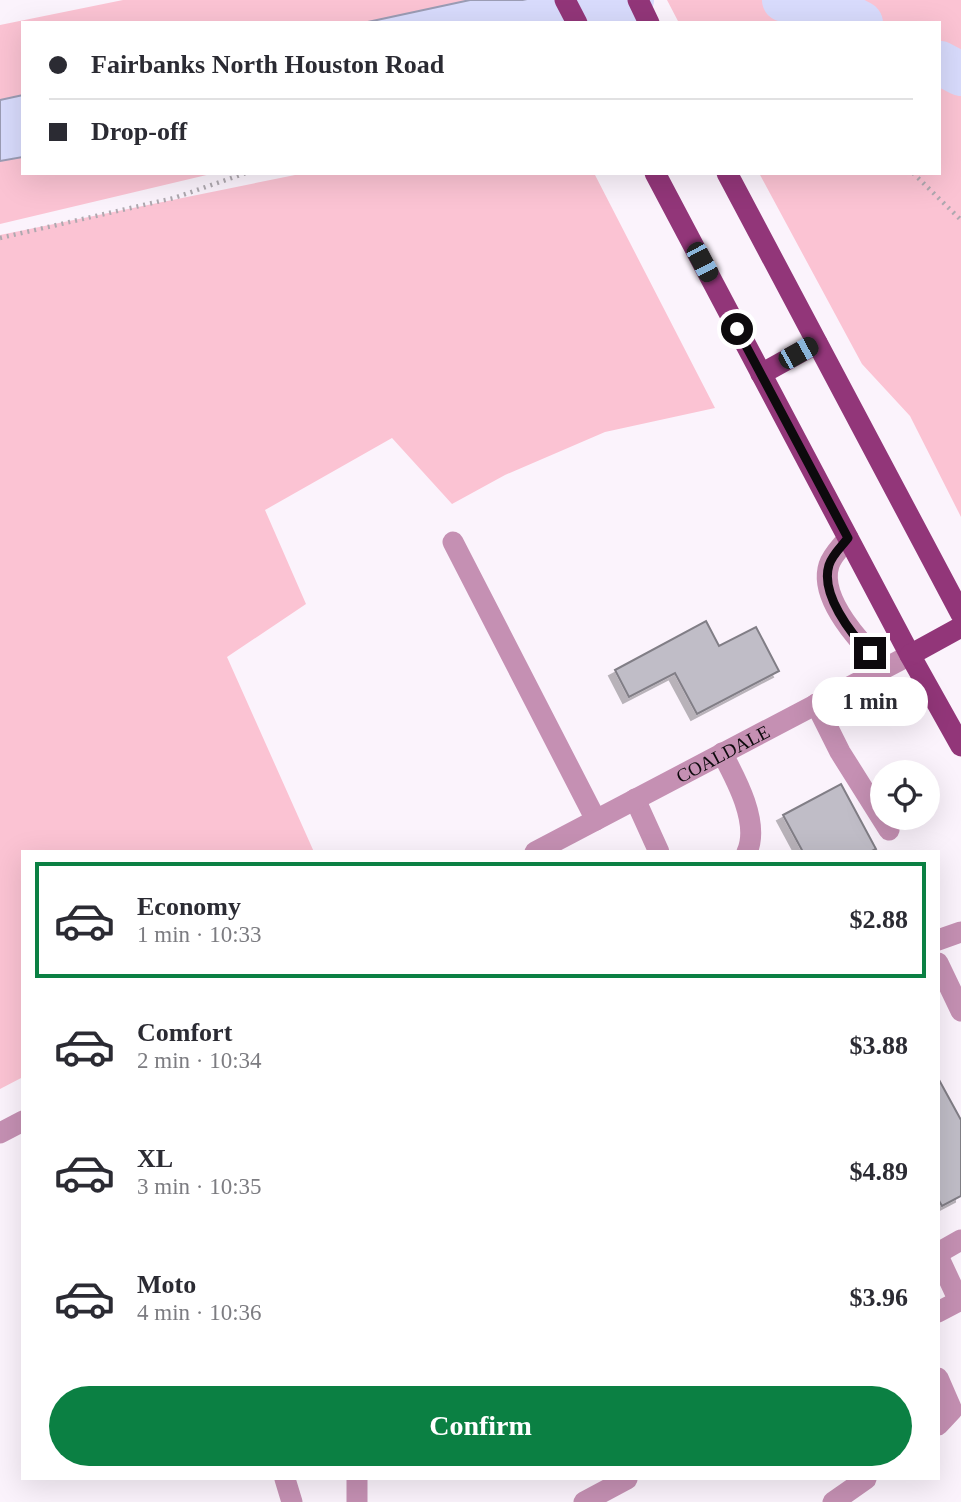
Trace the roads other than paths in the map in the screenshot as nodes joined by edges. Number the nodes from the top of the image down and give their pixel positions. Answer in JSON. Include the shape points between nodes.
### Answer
{"nodes":[{"id":1,"x":565,"y":0,"type":"edge"},
{"id":2,"x":638,"y":0,"type":"edge"},
{"id":3,"x":576,"y":21,"type":"edge"},
{"id":4,"x":648,"y":21,"type":"edge"},
{"id":5,"x":656,"y":175,"type":"edge"},
{"id":6,"x":728,"y":175,"type":"edge"},
{"id":7,"x":817,"y":343,"type":"junction"},
{"id":8,"x":761,"y":374,"type":"junction"},
{"id":9,"x":848,"y":538,"type":"junction"},
{"id":10,"x":453,"y":542,"type":"dead end"},
{"id":11,"x":961,"y":614,"type":"edge"},
{"id":12,"x":961,"y":627,"type":"edge"},
{"id":13,"x":910,"y":655,"type":"junction"},
{"id":14,"x":885,"y":667,"type":"junction"},
{"id":15,"x":816,"y":704,"type":"junction"},
{"id":16,"x":961,"y":746,"type":"edge"},
{"id":17,"x":722,"y":753,"type":"junction"},
{"id":18,"x":635,"y":799,"type":"junction"},
{"id":19,"x":870,"y":800,"type":"edge"},
{"id":20,"x":596,"y":820,"type":"junction"},
{"id":21,"x":539,"y":850,"type":"edge"},
{"id":22,"x":658,"y":850,"type":"edge"},
{"id":23,"x":748,"y":850,"type":"edge"},
{"id":24,"x":961,"y":932,"type":"edge"},
{"id":25,"x":940,"y":939,"type":"edge"},
{"id":26,"x":940,"y":968,"type":"edge"},
{"id":27,"x":961,"y":1012,"type":"edge"},
{"id":28,"x":21,"y":1122,"type":"edge"},
{"id":29,"x":0,"y":1133,"type":"edge"},
{"id":30,"x":961,"y":1240,"type":"edge"},
{"id":31,"x":940,"y":1253,"type":"edge"},
{"id":32,"x":940,"y":1258,"type":"edge"},
{"id":33,"x":960,"y":1301,"type":"edge"},
{"id":34,"x":940,"y":1311,"type":"edge"},
{"id":35,"x":940,"y":1383,"type":"edge"},
{"id":36,"x":940,"y":1423,"type":"edge"},
{"id":37,"x":357,"y":1480,"type":"edge"},
{"id":38,"x":625,"y":1480,"type":"edge"},
{"id":39,"x":865,"y":1480,"type":"edge"},
{"id":40,"x":356,"y":1502,"type":"edge"},
{"id":41,"x":584,"y":1502,"type":"edge"},
{"id":42,"x":833,"y":1502,"type":"edge"}],
"edges":[{"from":1,"to":3,"type":"main road"},
{"from":2,"to":4,"type":"main road"},
{"from":5,"to":8,"type":"main road"},
{"from":6,"to":7,"type":"main road"},
{"from":7,"to":8,"type":"main road"},
{"from":7,"to":11,"type":"main road"},
{"from":8,"to":9,"type":"main road"},
{"from":9,"to":13,"type":"main road"},
{"from":9,"to":14,"type":"street","via":[[830,562],[830,591],[847,627]]},
{"from":10,"to":20,"type":"street"},
{"from":12,"to":13,"type":"main road"},
{"from":13,"to":14,"type":"street","name":"COALDALE"},
{"from":13,"to":16,"type":"main road"},
{"from":14,"to":15,"type":"street","name":"COALDALE"},
{"from":15,"to":17,"type":"street","name":"COALDALE"},
{"from":15,"to":19,"type":"street"},
{"from":17,"to":18,"type":"street","name":"COALDALE"},
{"from":17,"to":23,"type":"street","via":[[743,792],[751,843]]},
{"from":18,"to":20,"type":"street","name":"COALDALE"},
{"from":18,"to":22,"type":"street"},
{"from":20,"to":21,"type":"street","name":"COALDALE"},
{"from":24,"to":25,"type":"street"},
{"from":26,"to":27,"type":"street"},
{"from":28,"to":29,"type":"street"},
{"from":30,"to":31,"type":"street"},
{"from":32,"to":33,"type":"street"},
{"from":33,"to":34,"type":"street"},
{"from":35,"to":36,"type":"street","via":[[952,1410]]},
{"from":37,"to":40,"type":"street"},
{"from":38,"to":41,"type":"street"},
{"from":39,"to":42,"type":"street"}]}
